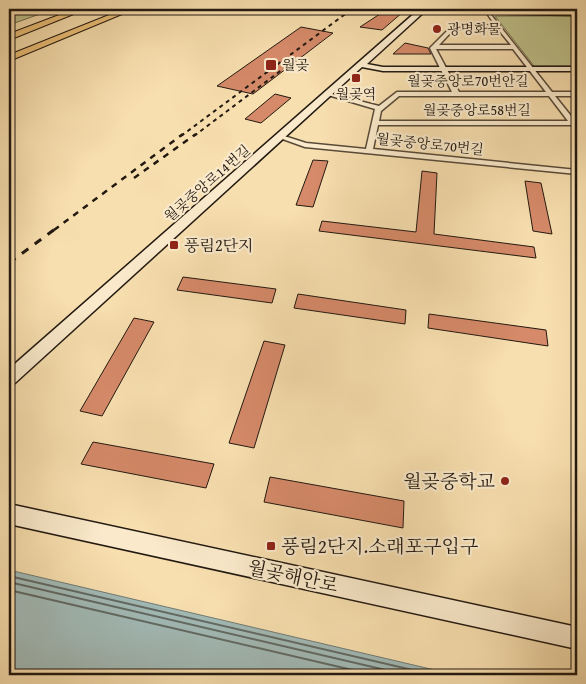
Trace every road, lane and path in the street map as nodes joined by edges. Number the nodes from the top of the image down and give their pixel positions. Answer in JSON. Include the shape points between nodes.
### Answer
{"nodes":[{"id":1,"x":62,"y":9,"type":"edge"},
{"id":2,"x":72,"y":9,"type":"edge"},
{"id":3,"x":82,"y":9,"type":"edge"},
{"id":4,"x":92,"y":9,"type":"edge"},
{"id":5,"x":130,"y":9,"type":"edge"},
{"id":6,"x":419,"y":9,"type":"edge"},
{"id":7,"x":488,"y":12,"type":"junction"},
{"id":8,"x":577,"y":13,"type":"edge"},
{"id":9,"x":50,"y":22,"type":"junction"},
{"id":10,"x":498,"y":26,"type":"junction"},
{"id":11,"x":20,"y":28,"type":"junction"},
{"id":12,"x":9,"y":32,"type":"edge"},
{"id":13,"x":9,"y":37,"type":"edge"},
{"id":14,"x":434,"y":47,"type":"junction"},
{"id":15,"x":514,"y":47,"type":"junction"},
{"id":16,"x":9,"y":58,"type":"edge"},
{"id":17,"x":362,"y":65,"type":"junction"},
{"id":18,"x":443,"y":68,"type":"junction"},
{"id":19,"x":531,"y":68,"type":"junction"},
{"id":20,"x":577,"y":69,"type":"edge"},
{"id":21,"x":456,"y":93,"type":"junction"},
{"id":22,"x":550,"y":93,"type":"junction"},
{"id":23,"x":330,"y":94,"type":"junction"},
{"id":24,"x":577,"y":94,"type":"edge"},
{"id":25,"x":380,"y":108,"type":"junction"},
{"id":26,"x":376,"y":123,"type":"junction"},
{"id":27,"x":575,"y":123,"type":"edge"},
{"id":28,"x":577,"y":130,"type":"edge"},
{"id":29,"x":281,"y":137,"type":"junction"},
{"id":30,"x":369,"y":151,"type":"junction"},
{"id":31,"x":577,"y":172,"type":"edge"},
{"id":32,"x":9,"y":378,"type":"edge"},
{"id":33,"x":9,"y":514,"type":"edge"},
{"id":34,"x":577,"y":638,"type":"edge"}],
"edges":[{"from":1,"to":11,"type":"highway"},
{"from":2,"to":11,"type":"highway"},
{"from":3,"to":9,"type":"highway"},
{"from":4,"to":9,"type":"highway"},
{"from":5,"to":16,"type":"main road"},
{"from":6,"to":7,"type":"street"},
{"from":6,"to":17,"type":"street","name":"월곶중앙로14번길"},
{"from":7,"to":8,"type":"street"},
{"from":7,"to":10,"type":"street"},
{"from":9,"to":13,"type":"highway"},
{"from":10,"to":14,"type":"street","via":[[453,28]]},
{"from":10,"to":15,"type":"street"},
{"from":11,"to":12,"type":"highway"},
{"from":14,"to":15,"type":"street"},
{"from":14,"to":18,"type":"street"},
{"from":15,"to":19,"type":"street"},
{"from":17,"to":18,"type":"street","via":[[383,69]]},
{"from":17,"to":23,"type":"street","name":"월곶중앙로14번길"},
{"from":18,"to":19,"type":"street"},
{"from":18,"to":21,"type":"street"},
{"from":19,"to":20,"type":"street"},
{"from":19,"to":22,"type":"street"},
{"from":21,"to":22,"type":"street","name":"월곶중앙로70번안길"},
{"from":21,"to":25,"type":"street","name":"월곶중앙로70번안길","via":[[397,94]]},
{"from":22,"to":24,"type":"street","name":"월곶중앙로70번안길"},
{"from":22,"to":27,"type":"street"},
{"from":23,"to":25,"type":"street"},
{"from":23,"to":29,"type":"street","name":"월곶중앙로14번길"},
{"from":25,"to":26,"type":"street"},
{"from":26,"to":27,"type":"street","name":"월곶중앙로58번길"},
{"from":26,"to":30,"type":"street"},
{"from":27,"to":28,"type":"street"},
{"from":29,"to":30,"type":"street","name":"월곶중앙로70번길","via":[[305,144]]},
{"from":29,"to":32,"type":"street","name":"월곶중앙로14번길"},
{"from":30,"to":31,"type":"street","name":"월곶중앙로70번길"},
{"from":33,"to":34,"type":"street","name":"월곶해안로"}]}
